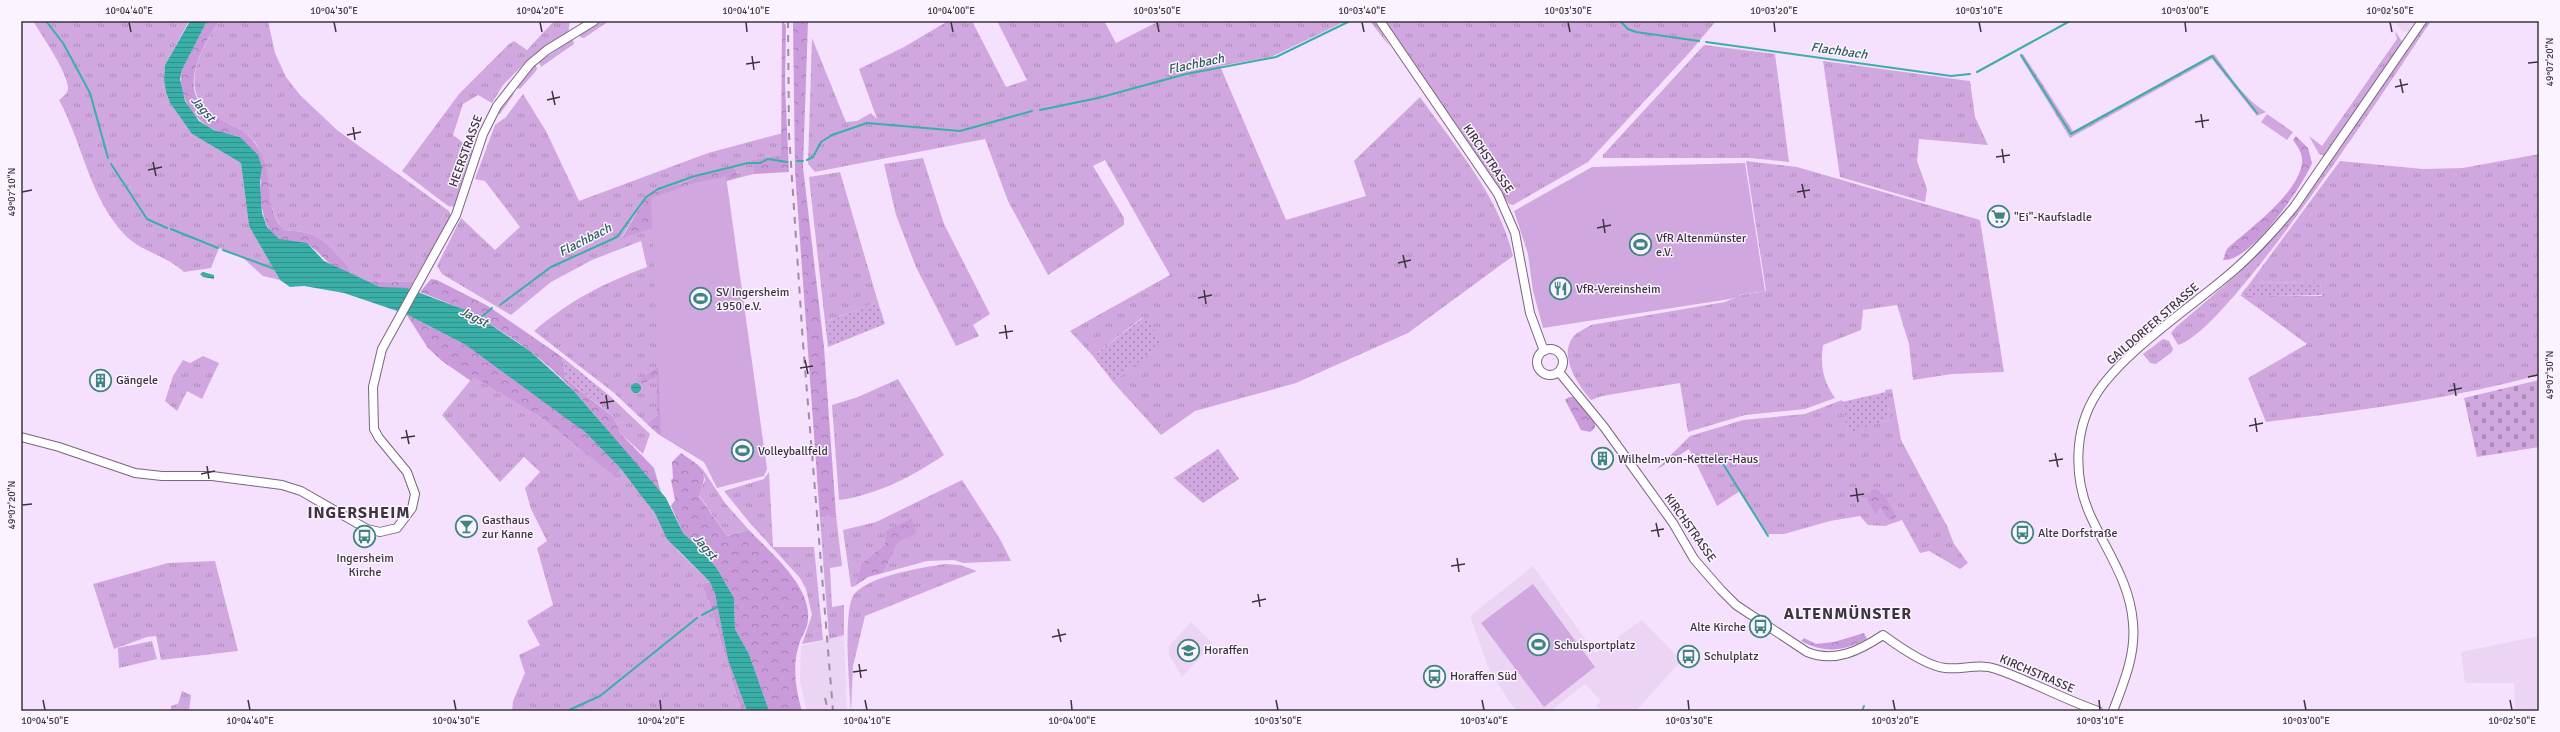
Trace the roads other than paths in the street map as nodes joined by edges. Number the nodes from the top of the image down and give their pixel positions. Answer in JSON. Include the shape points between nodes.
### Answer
{"nodes":[{"id":1,"x":594,"y":21,"type":"edge"},
{"id":2,"x":1380,"y":21,"type":"edge"},
{"id":3,"x":2422,"y":21,"type":"edge"},
{"id":4,"x":1544,"y":351,"type":"junction"},
{"id":5,"x":1559,"y":372,"type":"junction"},
{"id":6,"x":21,"y":437,"type":"edge"},
{"id":7,"x":2098,"y":711,"type":"edge"},
{"id":8,"x":2113,"y":711,"type":"edge"}],
"edges":[{"from":1,"to":6,"type":"street","name":"HEERSTRASSE","via":[[547,50],[530,64],[507,91],[483,134],[456,215],[397,319],[378,360],[372,396],[376,433],[407,472],[415,494],[414,502],[404,521],[394,530],[380,532],[367,529],[301,491],[282,486],[218,476],[162,476],[135,473],[60,447]]},
{"from":2,"to":4,"type":"street","name":"KIRCHSTRASSE","via":[[1501,200],[1519,247],[1530,313]]},
{"from":3,"to":8,"type":"street","name":"GAILDORFER STRASSE","via":[[2294,207],[2260,246],[2228,276],[2137,351],[2112,375],[2097,393],[2083,424],[2078,453],[2084,500],[2124,582],[2133,622],[2132,654]]},
{"from":4,"to":5,"type":"street","via":[[1552,349],[1559,353],[1563,361]]},
{"from":4,"to":5,"type":"street","via":[[1538,357],[1539,369],[1549,375]]},
{"from":5,"to":7,"type":"street","name":"KIRCHSTRASSE","via":[[1604,427],[1673,523],[1694,559],[1721,590],[1736,605],[1801,648],[1819,657],[1837,657],[1862,649],[1883,635],[1936,667],[1995,668]]}]}
